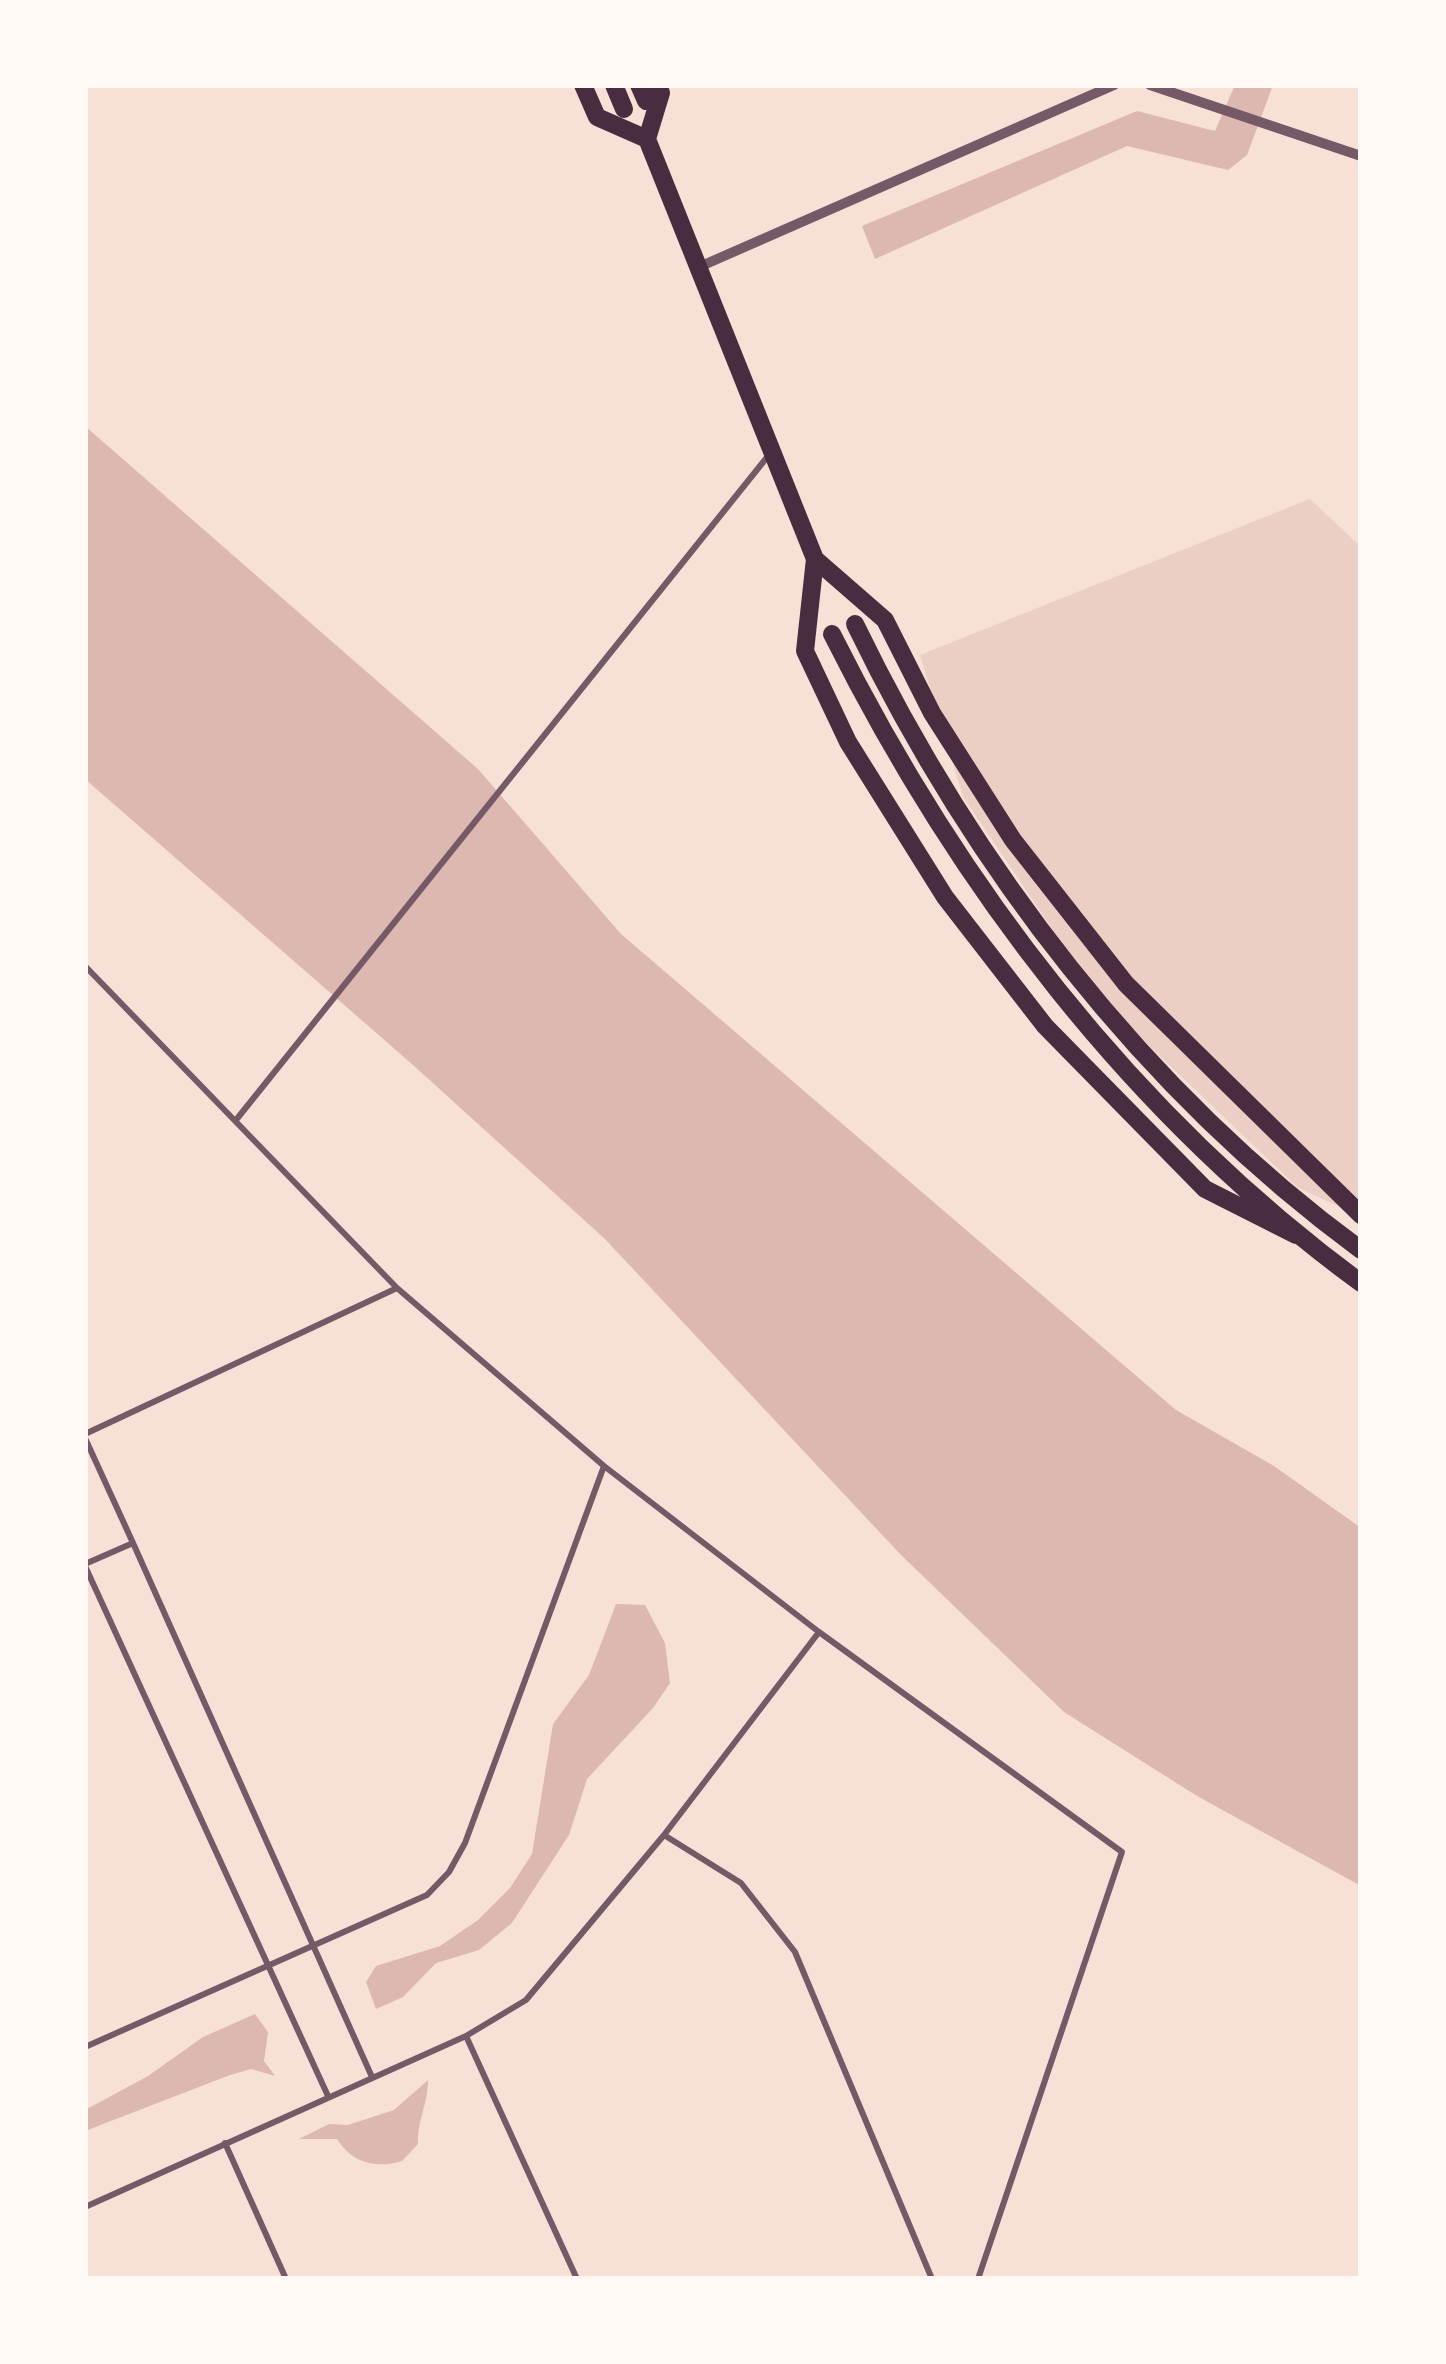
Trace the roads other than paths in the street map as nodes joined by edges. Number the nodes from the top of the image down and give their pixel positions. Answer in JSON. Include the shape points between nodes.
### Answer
{"nodes":[{"id":1,"x":582,"y":85,"type":"edge"},
{"id":2,"x":614,"y":85,"type":"edge"},
{"id":3,"x":658,"y":85,"type":"edge"},
{"id":4,"x":1114,"y":85,"type":"edge"},
{"id":5,"x":1150,"y":85,"type":"edge"},
{"id":6,"x":624,"y":109,"type":"dead end"},
{"id":7,"x":648,"y":139,"type":"junction"},
{"id":8,"x":1361,"y":156,"type":"edge"},
{"id":9,"x":699,"y":267,"type":"junction"},
{"id":10,"x":772,"y":451,"type":"junction"},
{"id":11,"x":815,"y":560,"type":"junction"},
{"id":12,"x":855,"y":624,"type":"dead end"},
{"id":13,"x":832,"y":634,"type":"dead end"},
{"id":14,"x":85,"y":966,"type":"edge"},
{"id":15,"x":236,"y":1120,"type":"junction"},
{"id":16,"x":1361,"y":1215,"type":"edge"},
{"id":17,"x":1296,"y":1236,"type":"junction"},
{"id":18,"x":1361,"y":1250,"type":"edge"},
{"id":19,"x":1361,"y":1283,"type":"edge"},
{"id":20,"x":398,"y":1288,"type":"junction"},
{"id":21,"x":85,"y":1436,"type":"edge"},
{"id":22,"x":604,"y":1466,"type":"junction"},
{"id":23,"x":133,"y":1543,"type":"junction"},
{"id":24,"x":85,"y":1565,"type":"edge"},
{"id":25,"x":820,"y":1632,"type":"junction"},
{"id":26,"x":664,"y":1836,"type":"junction"},
{"id":27,"x":313,"y":1946,"type":"junction"},
{"id":28,"x":268,"y":1966,"type":"junction"},
{"id":29,"x":466,"y":2036,"type":"junction"},
{"id":30,"x":85,"y":2047,"type":"edge"},
{"id":31,"x":372,"y":2077,"type":"junction"},
{"id":32,"x":328,"y":2096,"type":"junction"},
{"id":33,"x":225,"y":2143,"type":"junction"},
{"id":34,"x":85,"y":2207,"type":"edge"},
{"id":35,"x":286,"y":2279,"type":"edge"},
{"id":36,"x":577,"y":2279,"type":"edge"},
{"id":37,"x":932,"y":2279,"type":"edge"},
{"id":38,"x":978,"y":2279,"type":"edge"}],
"edges":[{"from":1,"to":7,"type":"main road","via":[[596,117]]},
{"from":2,"to":6,"type":"main road"},
{"from":3,"to":7,"type":"main road"},
{"from":4,"to":9,"type":"street"},
{"from":5,"to":8,"type":"street"},
{"from":7,"to":9,"type":"main road"},
{"from":9,"to":10,"type":"main road"},
{"from":10,"to":11,"type":"main road"},
{"from":10,"to":15,"type":"lane"},
{"from":11,"to":16,"type":"main road","via":[[885,620],[932,714],[1013,840],[1126,984]]},
{"from":11,"to":17,"type":"main road","via":[[804,650],[848,742],[945,897],[1045,1026],[1205,1189]]},
{"from":12,"to":18,"type":"main road","via":[[902,723],[987,860],[1088,993],[1312,1214]]},
{"from":13,"to":17,"type":"main road","via":[[883,737],[968,874],[1068,1007]]},
{"from":14,"to":15,"type":"lane"},
{"from":15,"to":20,"type":"lane"},
{"from":17,"to":19,"type":"main road"},
{"from":20,"to":21,"type":"lane"},
{"from":20,"to":22,"type":"lane"},
{"from":21,"to":23,"type":"lane"},
{"from":22,"to":25,"type":"lane"},
{"from":22,"to":27,"type":"lane","via":[[465,1843],[448,1872],[427,1895]]},
{"from":23,"to":24,"type":"lane"},
{"from":23,"to":27,"type":"lane"},
{"from":24,"to":28,"type":"lane"},
{"from":25,"to":26,"type":"lane"},
{"from":25,"to":38,"type":"lane","via":[[1122,1852]]},
{"from":26,"to":29,"type":"lane","via":[[526,2000]]},
{"from":26,"to":37,"type":"lane","via":[[741,1883],[795,1952]]},
{"from":27,"to":28,"type":"lane"},
{"from":27,"to":31,"type":"lane"},
{"from":28,"to":30,"type":"lane"},
{"from":28,"to":32,"type":"lane"},
{"from":29,"to":31,"type":"lane"},
{"from":29,"to":36,"type":"lane"},
{"from":31,"to":32,"type":"lane"},
{"from":32,"to":33,"type":"lane"},
{"from":33,"to":34,"type":"lane"},
{"from":33,"to":35,"type":"lane"}]}
